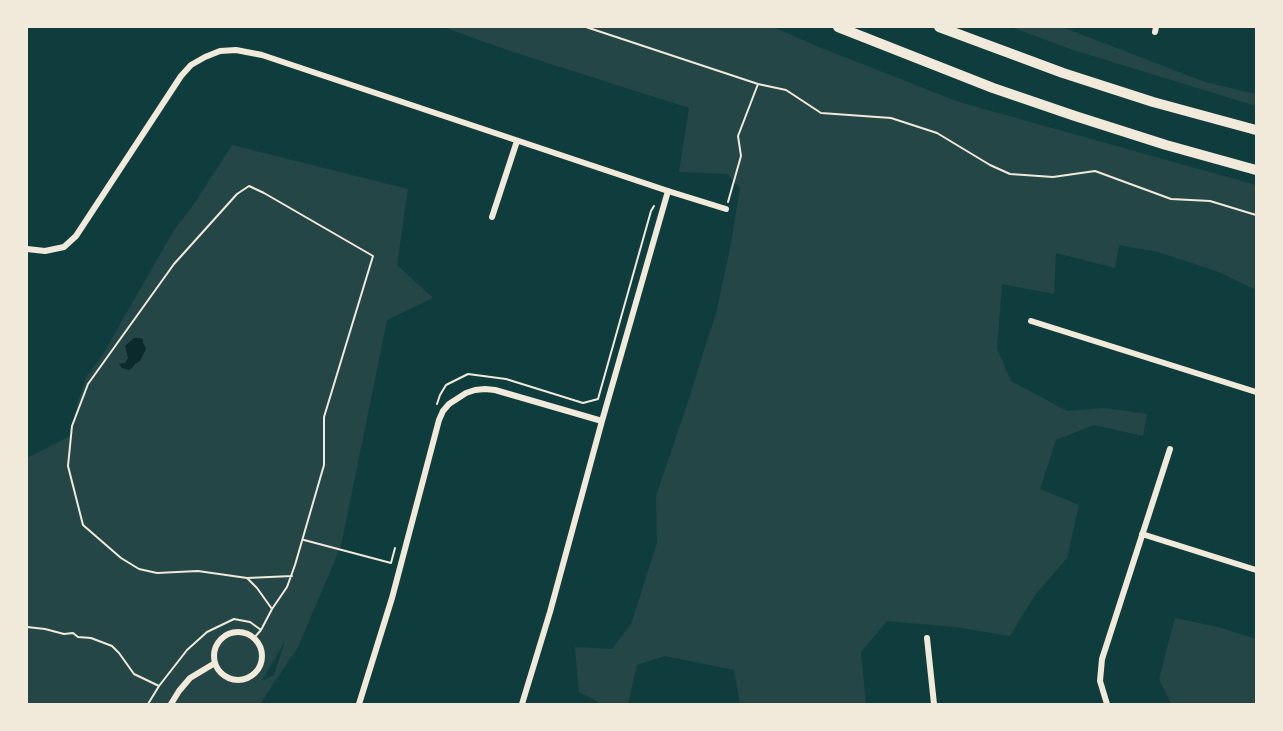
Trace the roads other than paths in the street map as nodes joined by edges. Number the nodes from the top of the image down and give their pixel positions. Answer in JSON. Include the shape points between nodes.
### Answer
{"nodes":[{"id":1,"x":838,"y":27,"type":"edge"},
{"id":2,"x":939,"y":27,"type":"edge"},
{"id":3,"x":1256,"y":130,"type":"edge"},
{"id":4,"x":518,"y":141,"type":"junction"},
{"id":5,"x":1256,"y":170,"type":"edge"},
{"id":6,"x":668,"y":191,"type":"junction"},
{"id":7,"x":726,"y":209,"type":"road end"},
{"id":8,"x":492,"y":217,"type":"dead end"},
{"id":9,"x":27,"y":249,"type":"edge"},
{"id":10,"x":1031,"y":321,"type":"dead end"},
{"id":11,"x":1256,"y":392,"type":"edge"},
{"id":12,"x":602,"y":421,"type":"junction"},
{"id":13,"x":1170,"y":449,"type":"dead end"},
{"id":14,"x":1142,"y":534,"type":"junction"},
{"id":15,"x":1256,"y":570,"type":"edge"},
{"id":16,"x":927,"y":638,"type":"dead end"},
{"id":17,"x":215,"y":663,"type":"junction"},
{"id":18,"x":171,"y":704,"type":"edge"},
{"id":19,"x":359,"y":704,"type":"edge"},
{"id":20,"x":522,"y":704,"type":"edge"},
{"id":21,"x":934,"y":704,"type":"edge"},
{"id":22,"x":1107,"y":704,"type":"edge"}],
"edges":[{"from":1,"to":5,"type":"highway","via":[[1074,116]]},
{"from":2,"to":3,"type":"highway","via":[[1064,73]]},
{"from":4,"to":6,"type":"street"},
{"from":4,"to":8,"type":"street"},
{"from":4,"to":9,"type":"street","via":[[262,55],[220,51],[191,65],[181,76],[76,236],[64,247]]},
{"from":6,"to":7,"type":"street"},
{"from":6,"to":12,"type":"street"},
{"from":10,"to":11,"type":"street"},
{"from":12,"to":19,"type":"street","via":[[495,390],[475,390],[449,404],[439,420],[392,598]]},
{"from":12,"to":20,"type":"street"},
{"from":13,"to":14,"type":"street"},
{"from":14,"to":15,"type":"street"},
{"from":14,"to":22,"type":"street","via":[[1101,659],[1100,681]]},
{"from":16,"to":21,"type":"street"},
{"from":17,"to":17,"type":"street","via":[[219,641],[232,633],[254,638],[263,656],[259,669],[248,679],[235,681],[217,669]]},
{"from":17,"to":18,"type":"street","via":[[190,678]]}]}
